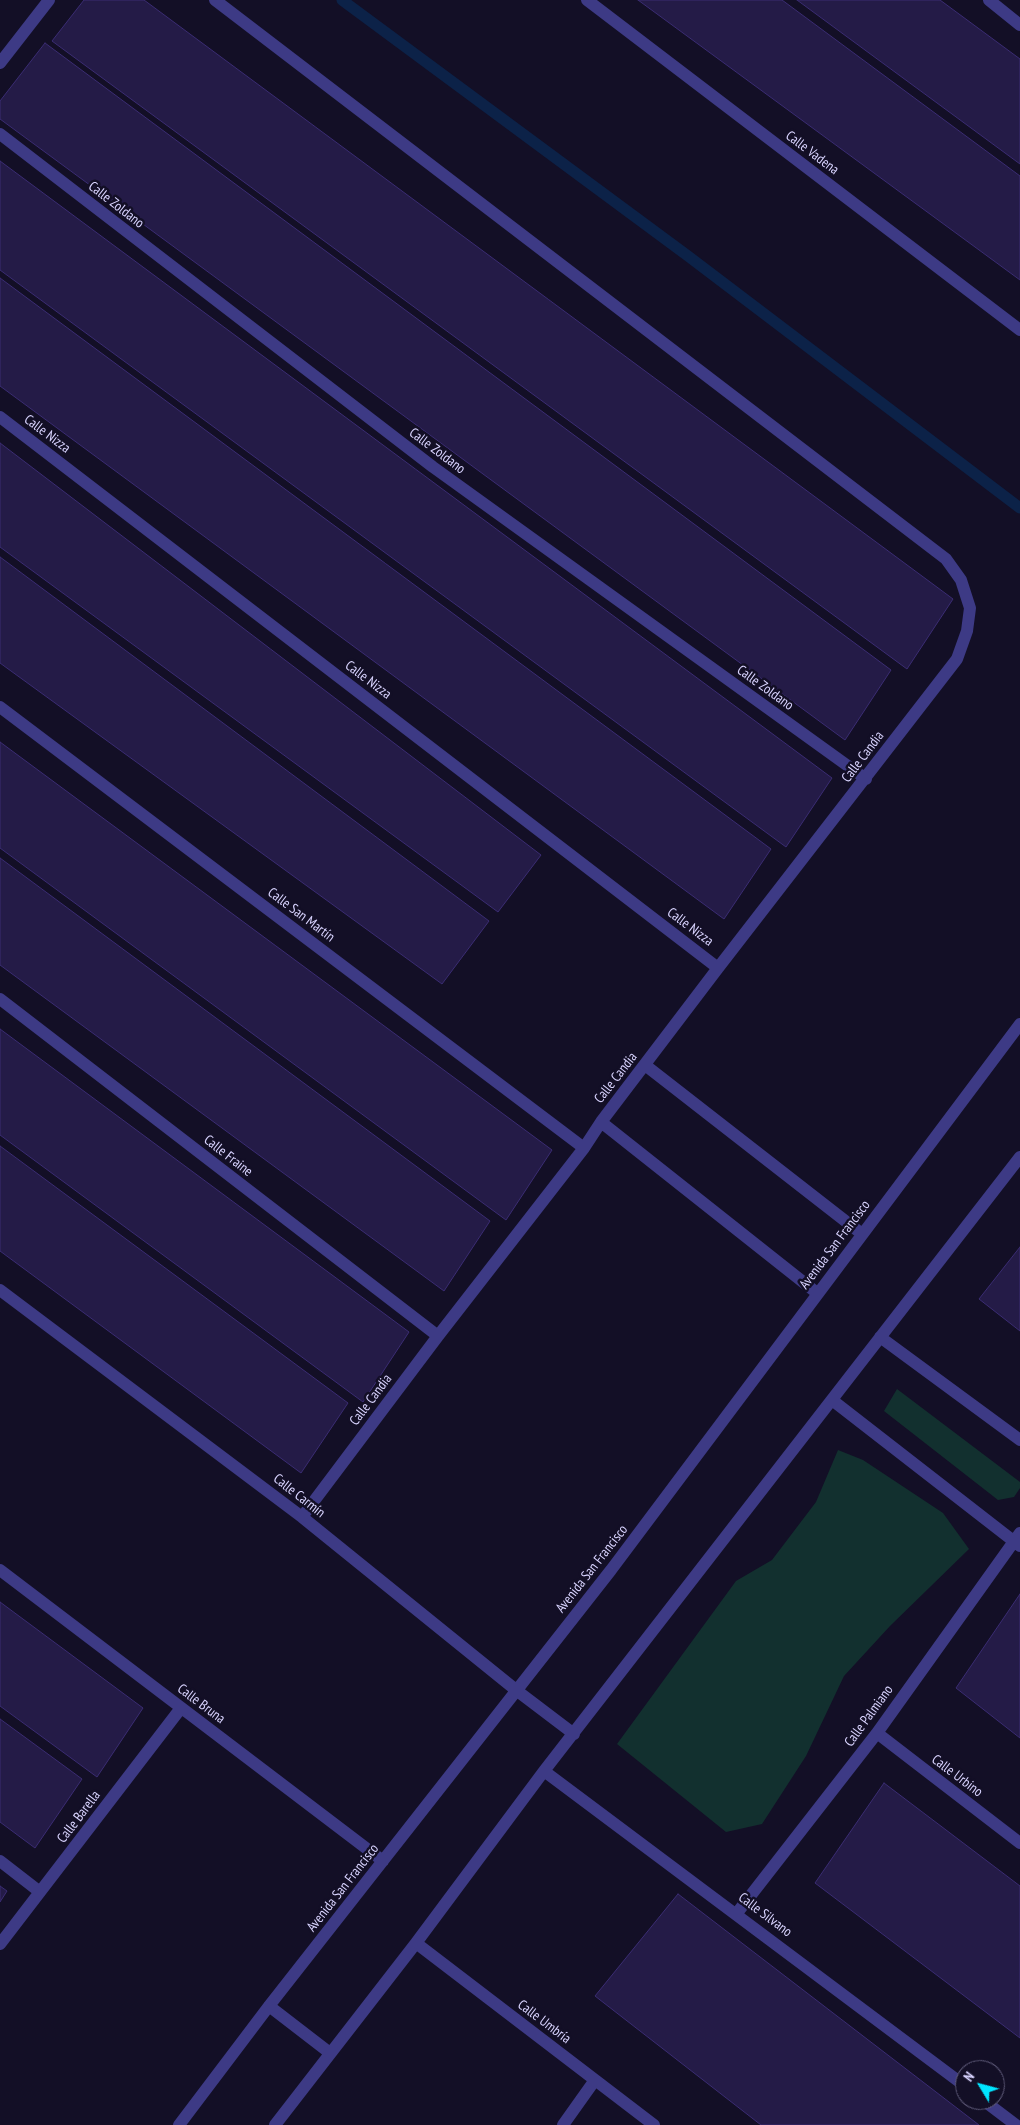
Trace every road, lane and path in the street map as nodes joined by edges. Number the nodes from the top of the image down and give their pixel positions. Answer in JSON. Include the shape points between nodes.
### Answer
{"nodes":[{"id":1,"x":50,"y":0,"type":"edge"},
{"id":2,"x":215,"y":0,"type":"edge"},
{"id":3,"x":587,"y":0,"type":"edge"},
{"id":4,"x":988,"y":0,"type":"edge"},
{"id":5,"x":1020,"y":24,"type":"edge"},
{"id":6,"x":0,"y":63,"type":"edge"},
{"id":7,"x":0,"y":134,"type":"edge"},
{"id":8,"x":1020,"y":330,"type":"edge"},
{"id":9,"x":0,"y":417,"type":"edge"},
{"id":10,"x":0,"y":707,"type":"edge"},
{"id":11,"x":866,"y":779,"type":"junction"},
{"id":12,"x":718,"y":968,"type":"junction"},
{"id":13,"x":0,"y":999,"type":"edge"},
{"id":14,"x":1020,"y":1024,"type":"edge"},
{"id":15,"x":645,"y":1065,"type":"junction"},
{"id":16,"x":601,"y":1122,"type":"junction"},
{"id":17,"x":584,"y":1148,"type":"junction"},
{"id":18,"x":1020,"y":1157,"type":"edge"},
{"id":19,"x":862,"y":1234,"type":"junction"},
{"id":20,"x":0,"y":1290,"type":"edge"},
{"id":21,"x":817,"y":1293,"type":"junction"},
{"id":22,"x":438,"y":1336,"type":"junction"},
{"id":23,"x":880,"y":1337,"type":"junction"},
{"id":24,"x":832,"y":1400,"type":"junction"},
{"id":25,"x":1020,"y":1440,"type":"edge"},
{"id":26,"x":302,"y":1517,"type":"junction"},
{"id":27,"x":1018,"y":1540,"type":"edge"},
{"id":28,"x":0,"y":1570,"type":"edge"},
{"id":29,"x":516,"y":1690,"type":"junction"},
{"id":30,"x":181,"y":1708,"type":"junction"},
{"id":31,"x":877,"y":1733,"type":"junction"},
{"id":32,"x":574,"y":1734,"type":"junction"},
{"id":33,"x":544,"y":1771,"type":"junction"},
{"id":34,"x":1020,"y":1843,"type":"edge"},
{"id":35,"x":0,"y":1861,"type":"edge"},
{"id":36,"x":384,"y":1861,"type":"junction"},
{"id":37,"x":40,"y":1892,"type":"junction"},
{"id":38,"x":737,"y":1914,"type":"junction"},
{"id":39,"x":416,"y":1943,"type":"junction"},
{"id":40,"x":0,"y":1944,"type":"edge"},
{"id":41,"x":269,"y":2006,"type":"junction"},
{"id":42,"x":330,"y":2053,"type":"junction"},
{"id":43,"x":955,"y":2078,"type":"edge"},
{"id":44,"x":595,"y":2080,"type":"junction"},
{"id":45,"x":996,"y":2110,"type":"edge"},
{"id":46,"x":179,"y":2125,"type":"edge"},
{"id":47,"x":275,"y":2125,"type":"edge"},
{"id":48,"x":562,"y":2125,"type":"edge"},
{"id":49,"x":654,"y":2125,"type":"edge"},
{"id":50,"x":1016,"y":2125,"type":"edge"}],
"edges":[{"from":1,"to":6,"type":"street"},
{"from":2,"to":11,"type":"street","name":"Calle Candia","via":[[946,559],[961,580],[970,608],[967,631],[957,659]]},
{"from":3,"to":8,"type":"street","name":"Calle Vadena"},
{"from":4,"to":5,"type":"street"},
{"from":7,"to":11,"type":"street","name":"Calle Zoldano","via":[[432,467]]},
{"from":9,"to":12,"type":"street","name":"Calle Nizza"},
{"from":10,"to":17,"type":"street","name":"Calle San Martín"},
{"from":11,"to":12,"type":"street","name":"Calle Candia"},
{"from":12,"to":15,"type":"street","name":"Calle Candia"},
{"from":13,"to":22,"type":"street","name":"Calle Fraine"},
{"from":14,"to":19,"type":"street","name":"Avenida San Francisco"},
{"from":15,"to":16,"type":"street","name":"Calle Candia"},
{"from":15,"to":19,"type":"street"},
{"from":16,"to":17,"type":"street","name":"Calle Candia"},
{"from":16,"to":21,"type":"street"},
{"from":17,"to":22,"type":"street","name":"Calle Candia"},
{"from":18,"to":23,"type":"street"},
{"from":19,"to":21,"type":"street","name":"Avenida San Francisco"},
{"from":20,"to":26,"type":"street","name":"Calle Carmín"},
{"from":21,"to":29,"type":"street","name":"Avenida San Francisco","via":[[617,1562]]},
{"from":22,"to":26,"type":"street","name":"Calle Candia"},
{"from":23,"to":24,"type":"street"},
{"from":23,"to":25,"type":"street"},
{"from":24,"to":27,"type":"street"},
{"from":24,"to":32,"type":"street"},
{"from":26,"to":29,"type":"street","name":"Calle Carmín"},
{"from":27,"to":31,"type":"street","name":"Calle Palmiano"},
{"from":28,"to":30,"type":"street","name":"Calle Bruna"},
{"from":29,"to":32,"type":"street","name":"Calle Carmín"},
{"from":29,"to":36,"type":"street","name":"Avenida San Francisco"},
{"from":30,"to":36,"type":"street","name":"Calle Bruna"},
{"from":30,"to":37,"type":"street","name":"Calle Barella"},
{"from":31,"to":34,"type":"street","name":"Calle Urbino"},
{"from":31,"to":38,"type":"street","name":"Calle Palmiano"},
{"from":32,"to":33,"type":"street"},
{"from":33,"to":38,"type":"street","name":"Calle Silvano"},
{"from":33,"to":39,"type":"street"},
{"from":35,"to":37,"type":"street"},
{"from":36,"to":41,"type":"street","name":"Avenida San Francisco"},
{"from":37,"to":40,"type":"street","name":"Calle Barella"},
{"from":38,"to":43,"type":"street","name":"Calle Silvano"},
{"from":39,"to":42,"type":"street"},
{"from":39,"to":44,"type":"street","name":"Calle Umbría"},
{"from":41,"to":42,"type":"street"},
{"from":41,"to":46,"type":"street","name":"Avenida San Francisco"},
{"from":42,"to":47,"type":"street"},
{"from":44,"to":48,"type":"street"},
{"from":44,"to":49,"type":"street","name":"Calle Umbría"},
{"from":45,"to":50,"type":"street"}]}
